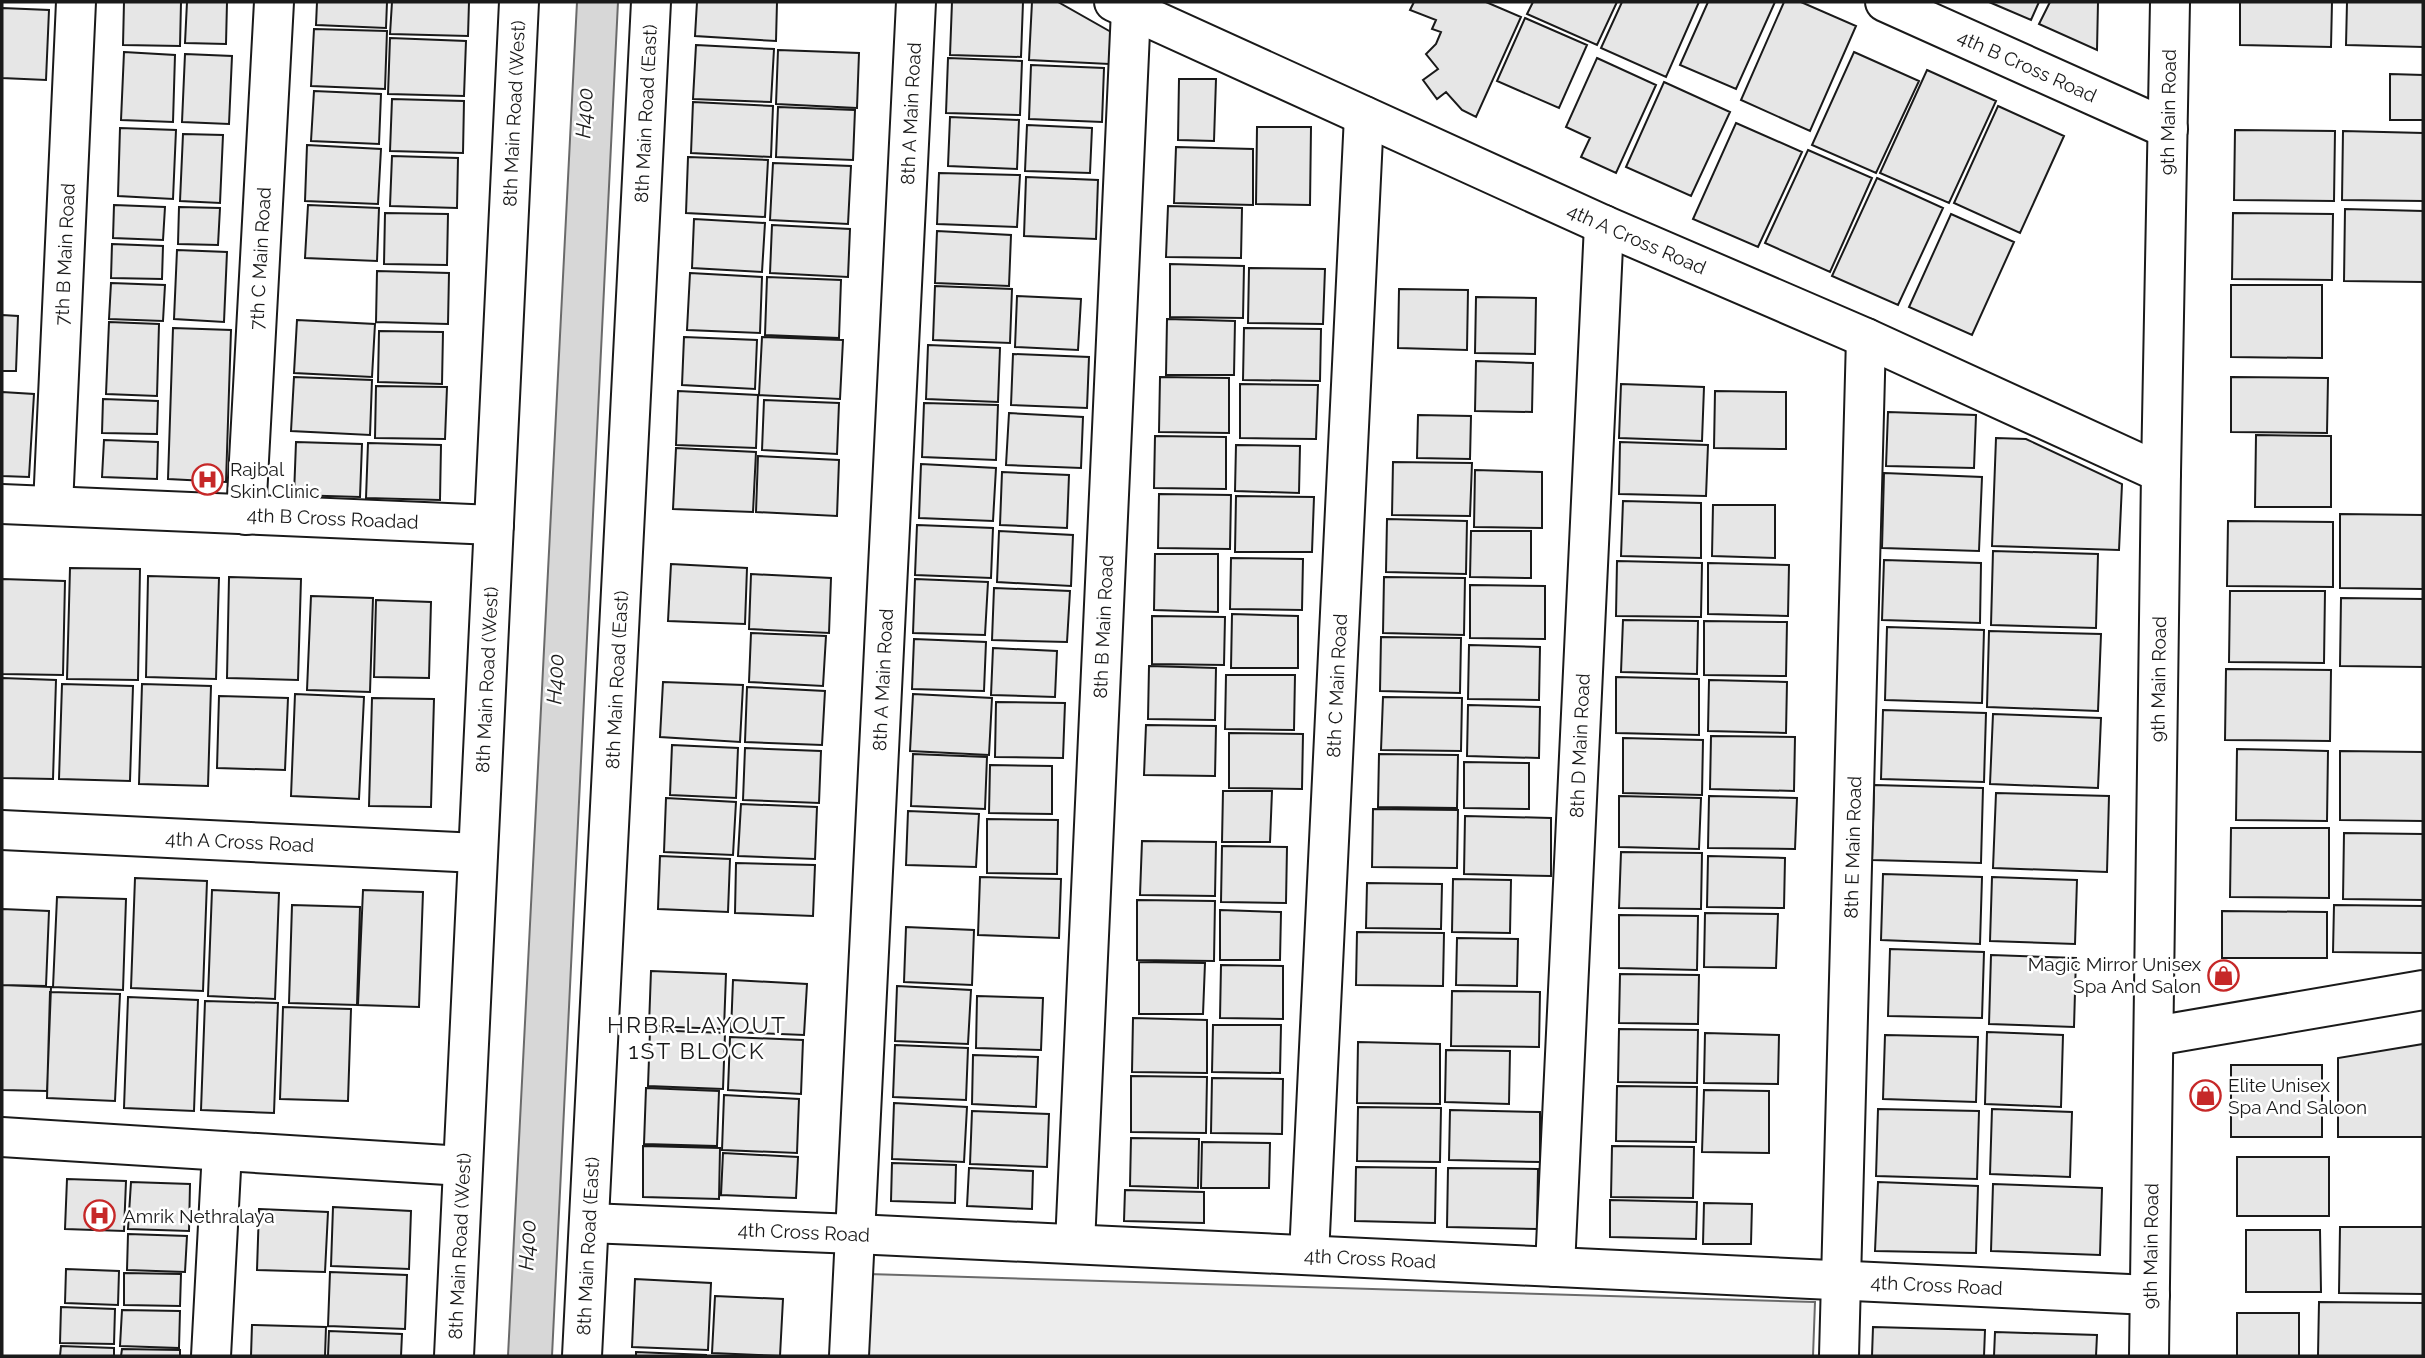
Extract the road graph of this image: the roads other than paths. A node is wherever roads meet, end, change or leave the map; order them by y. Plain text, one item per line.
1 (76, 2) edge
2 (274, 2) edge
3 (519, 2) edge
4 (651, 2) edge
5 (916, 2) edge
6 (1885, 2) edge
7 (2170, 2) edge
8 (1122, 6) edge
9 (1364, 116) junction
10 (2168, 129) junction
11 (1604, 225) junction
12 (1866, 338) junction
13 (2161, 472) junction
14 (2, 504) edge
15 (53, 506) junction
16 (246, 515) junction
17 (494, 525) junction
18 (2, 830) edge
19 (478, 853) junction
20 (2423, 990) edge
21 (2155, 1036) junction
22 (2, 1138) edge
23 (222, 1151) junction
24 (463, 1166) junction
25 (589, 1223) junction
26 (855, 1234) junction
27 (1075, 1244) junction
28 (1309, 1255) junction
29 (1555, 1267) junction
30 (1841, 1281) junction
31 (2150, 1295) junction
32 (211, 1356) edge
33 (454, 1356) edge
34 (582, 1356) edge
35 (849, 1356) edge
36 (1839, 1356) edge
37 (2150, 1356) edge

1 - 15 street, 7th B Main Road
2 - 16 street, 7th C Main Road
3 - 17 street, 8th Main Road (West)
4 - 25 street, 8th Main Road (East)
5 - 26 street, 8th A Main Road
6 - 10 street, 4th B Cross Road
7 - 10 street, 9th Main Road
8 - 9 street, 4th A Cross Road
8 - 27 street, 8th B Main Road
9 - 11 street, 4th A Cross Road
9 - 28 street, 8th C Main Road
10 - 13 street, 9th Main Road
11 - 12 street, 4th A Cross Road
11 - 29 street, 8th D Main Road
12 - 13 street, 4th A Cross Road
12 - 30 street, 8th E Main Road
13 - 21 street, 9th Main Road
14 - 15 street, 4th B Cross Roadad
15 - 16 street, 4th B Cross Roadad
16 - 17 street, 4th B Cross Roadad
17 - 19 street, 8th Main Road (West)
18 - 19 street, 4th A Cross Road
19 - 24 street, 8th Main Road (West)
20 - 21 street
21 - 31 street, 9th Main Road
22 - 23 street
23 - 24 street
23 - 32 street
24 - 33 street, 8th Main Road (West)
25 - 26 street, 4th Cross Road
25 - 34 street, 8th Main Road (East)
26 - 27 street, 4th Cross Road
26 - 35 street, 8th A Main Road
27 - 28 street, 4th Cross Road
28 - 29 street, 4th Cross Road
29 - 30 street, 4th Cross Road
30 - 31 street, 4th Cross Road
30 - 36 street, 8th E Main Road
31 - 37 street, 9th Main Road

